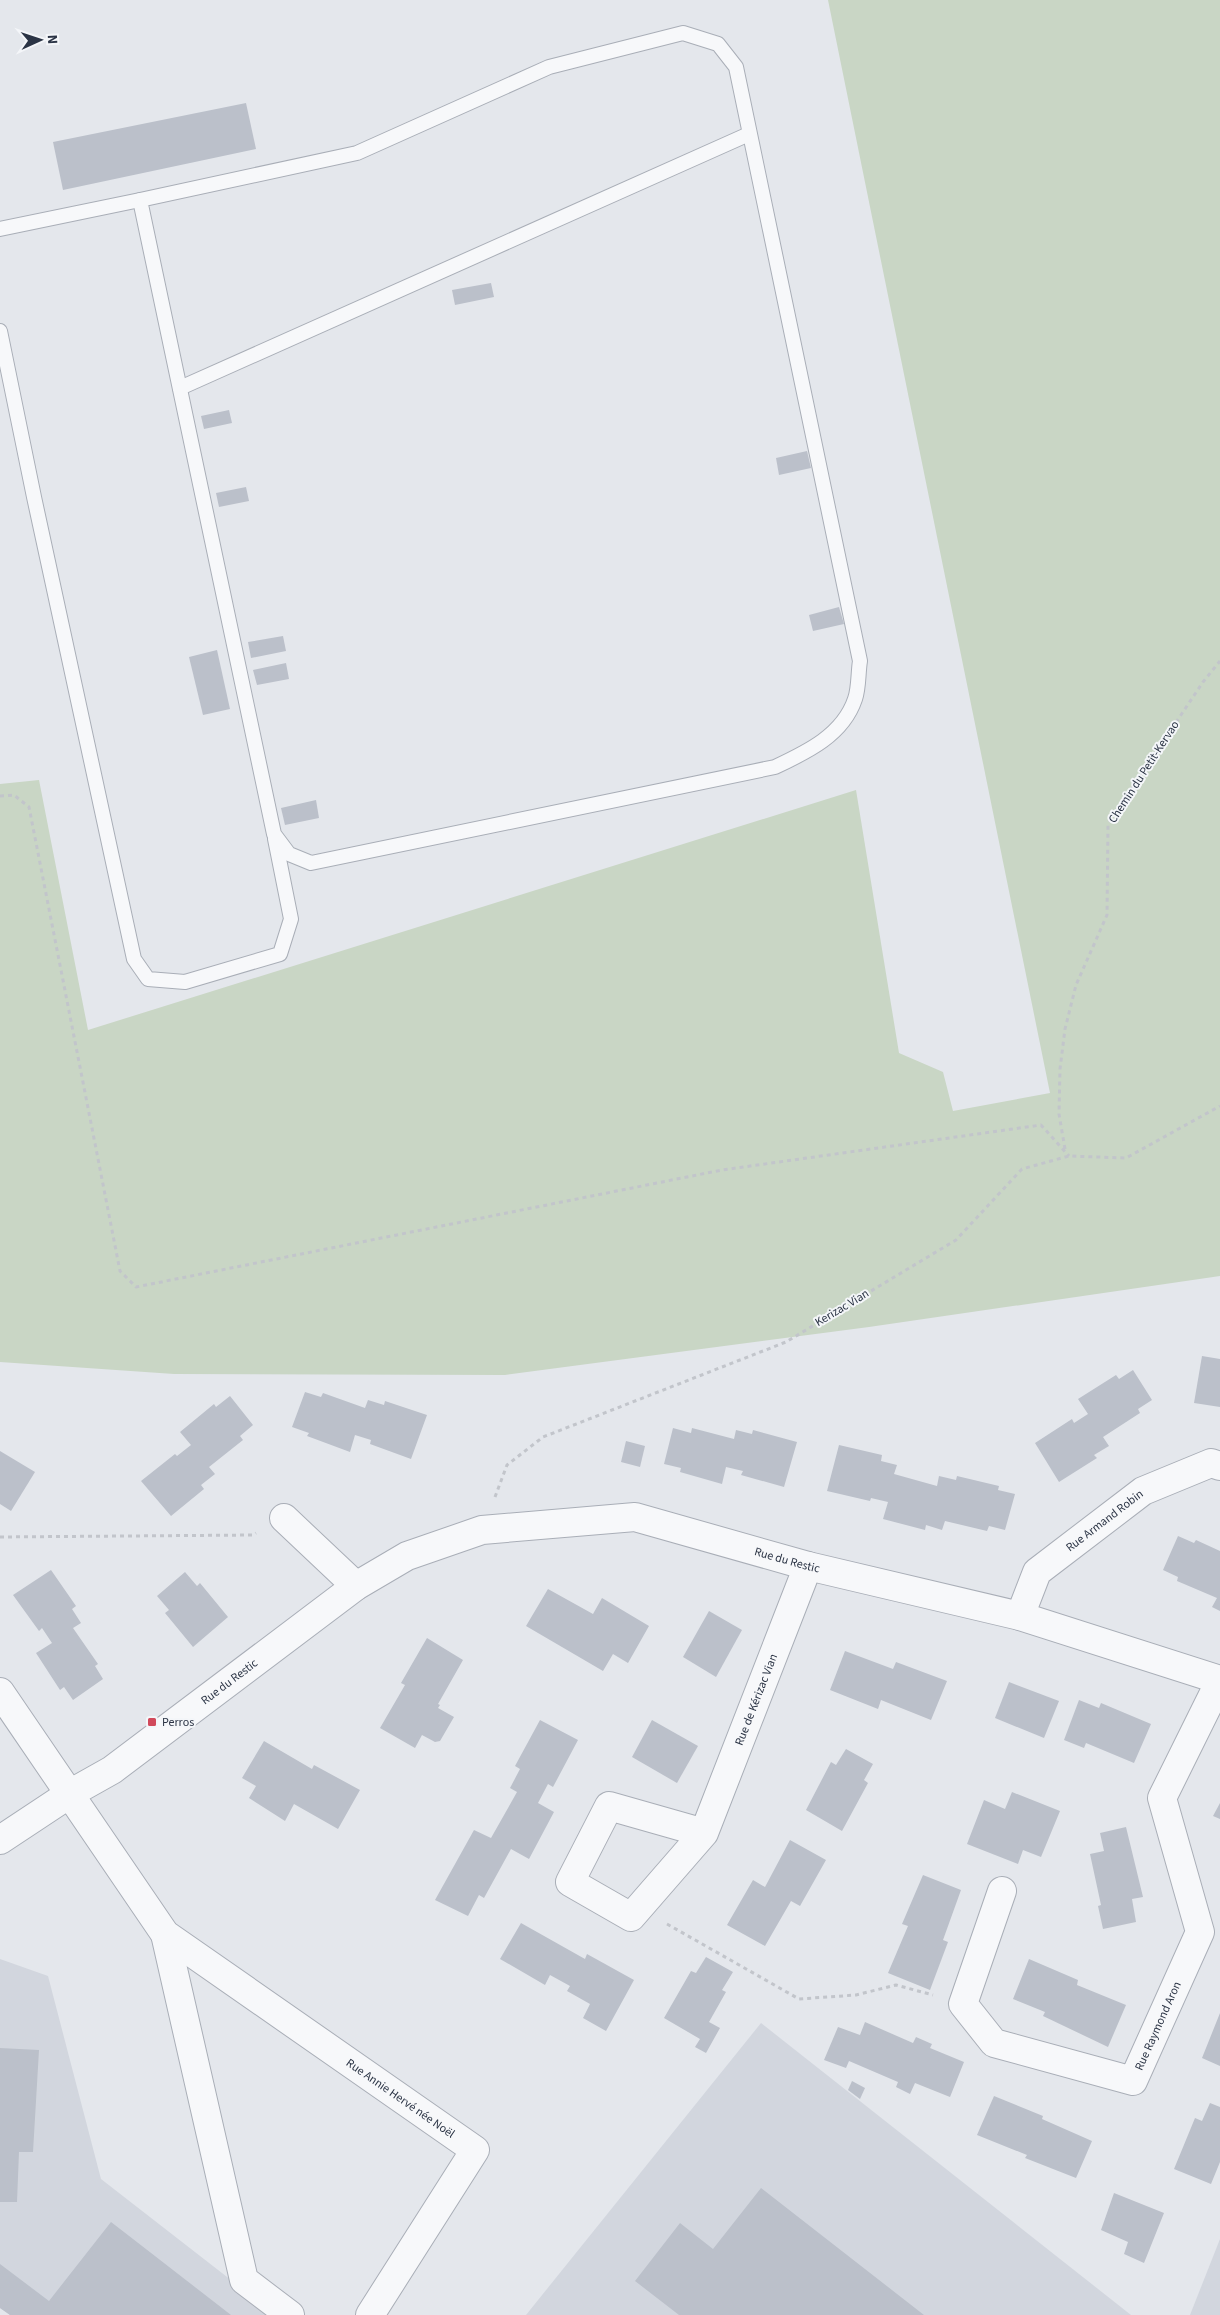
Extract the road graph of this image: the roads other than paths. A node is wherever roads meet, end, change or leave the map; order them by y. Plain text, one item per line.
1 (749, 134) junction
2 (140, 200) junction
3 (0, 229) edge
4 (0, 330) edge
5 (3, 360) edge
6 (180, 388) junction
7 (274, 834) junction
8 (1220, 1466) edge
9 (284, 1518) road end
10 (808, 1566) junction
11 (356, 1586) junction
12 (1020, 1616) junction
13 (1220, 1680) edge
14 (0, 1692) edge
15 (71, 1794) junction
16 (704, 1833) junction
17 (0, 1840) edge
18 (1002, 1891) dead end
19 (165, 1934) junction
20 (290, 2315) edge
21 (370, 2315) edge

1 - 2 lane
1 - 6 lane
1 - 7 lane
2 - 3 lane
2 - 6 lane
4 - 5 lane
5 - 7 lane
6 - 7 lane
8 - 12 street, Rue Armand Robin
9 - 11 street
10 - 11 street, Rue du Restic
10 - 12 street, Rue du Restic
10 - 16 street, Rue de Kérizac Vian
11 - 15 street, Rue du Restic
12 - 13 street, Rue du Restic
13 - 18 street, Rue Raymond Aron
14 - 15 street, Rue Annie Hervé née Noël
15 - 17 street, Rue du Restic
15 - 19 street, Rue Annie Hervé née Noël
16 - 16 street, Rue de Kérizac Vian
19 - 20 street, Rue Annie Hervé née Noël
19 - 21 street, Rue Annie Hervé née Noël

